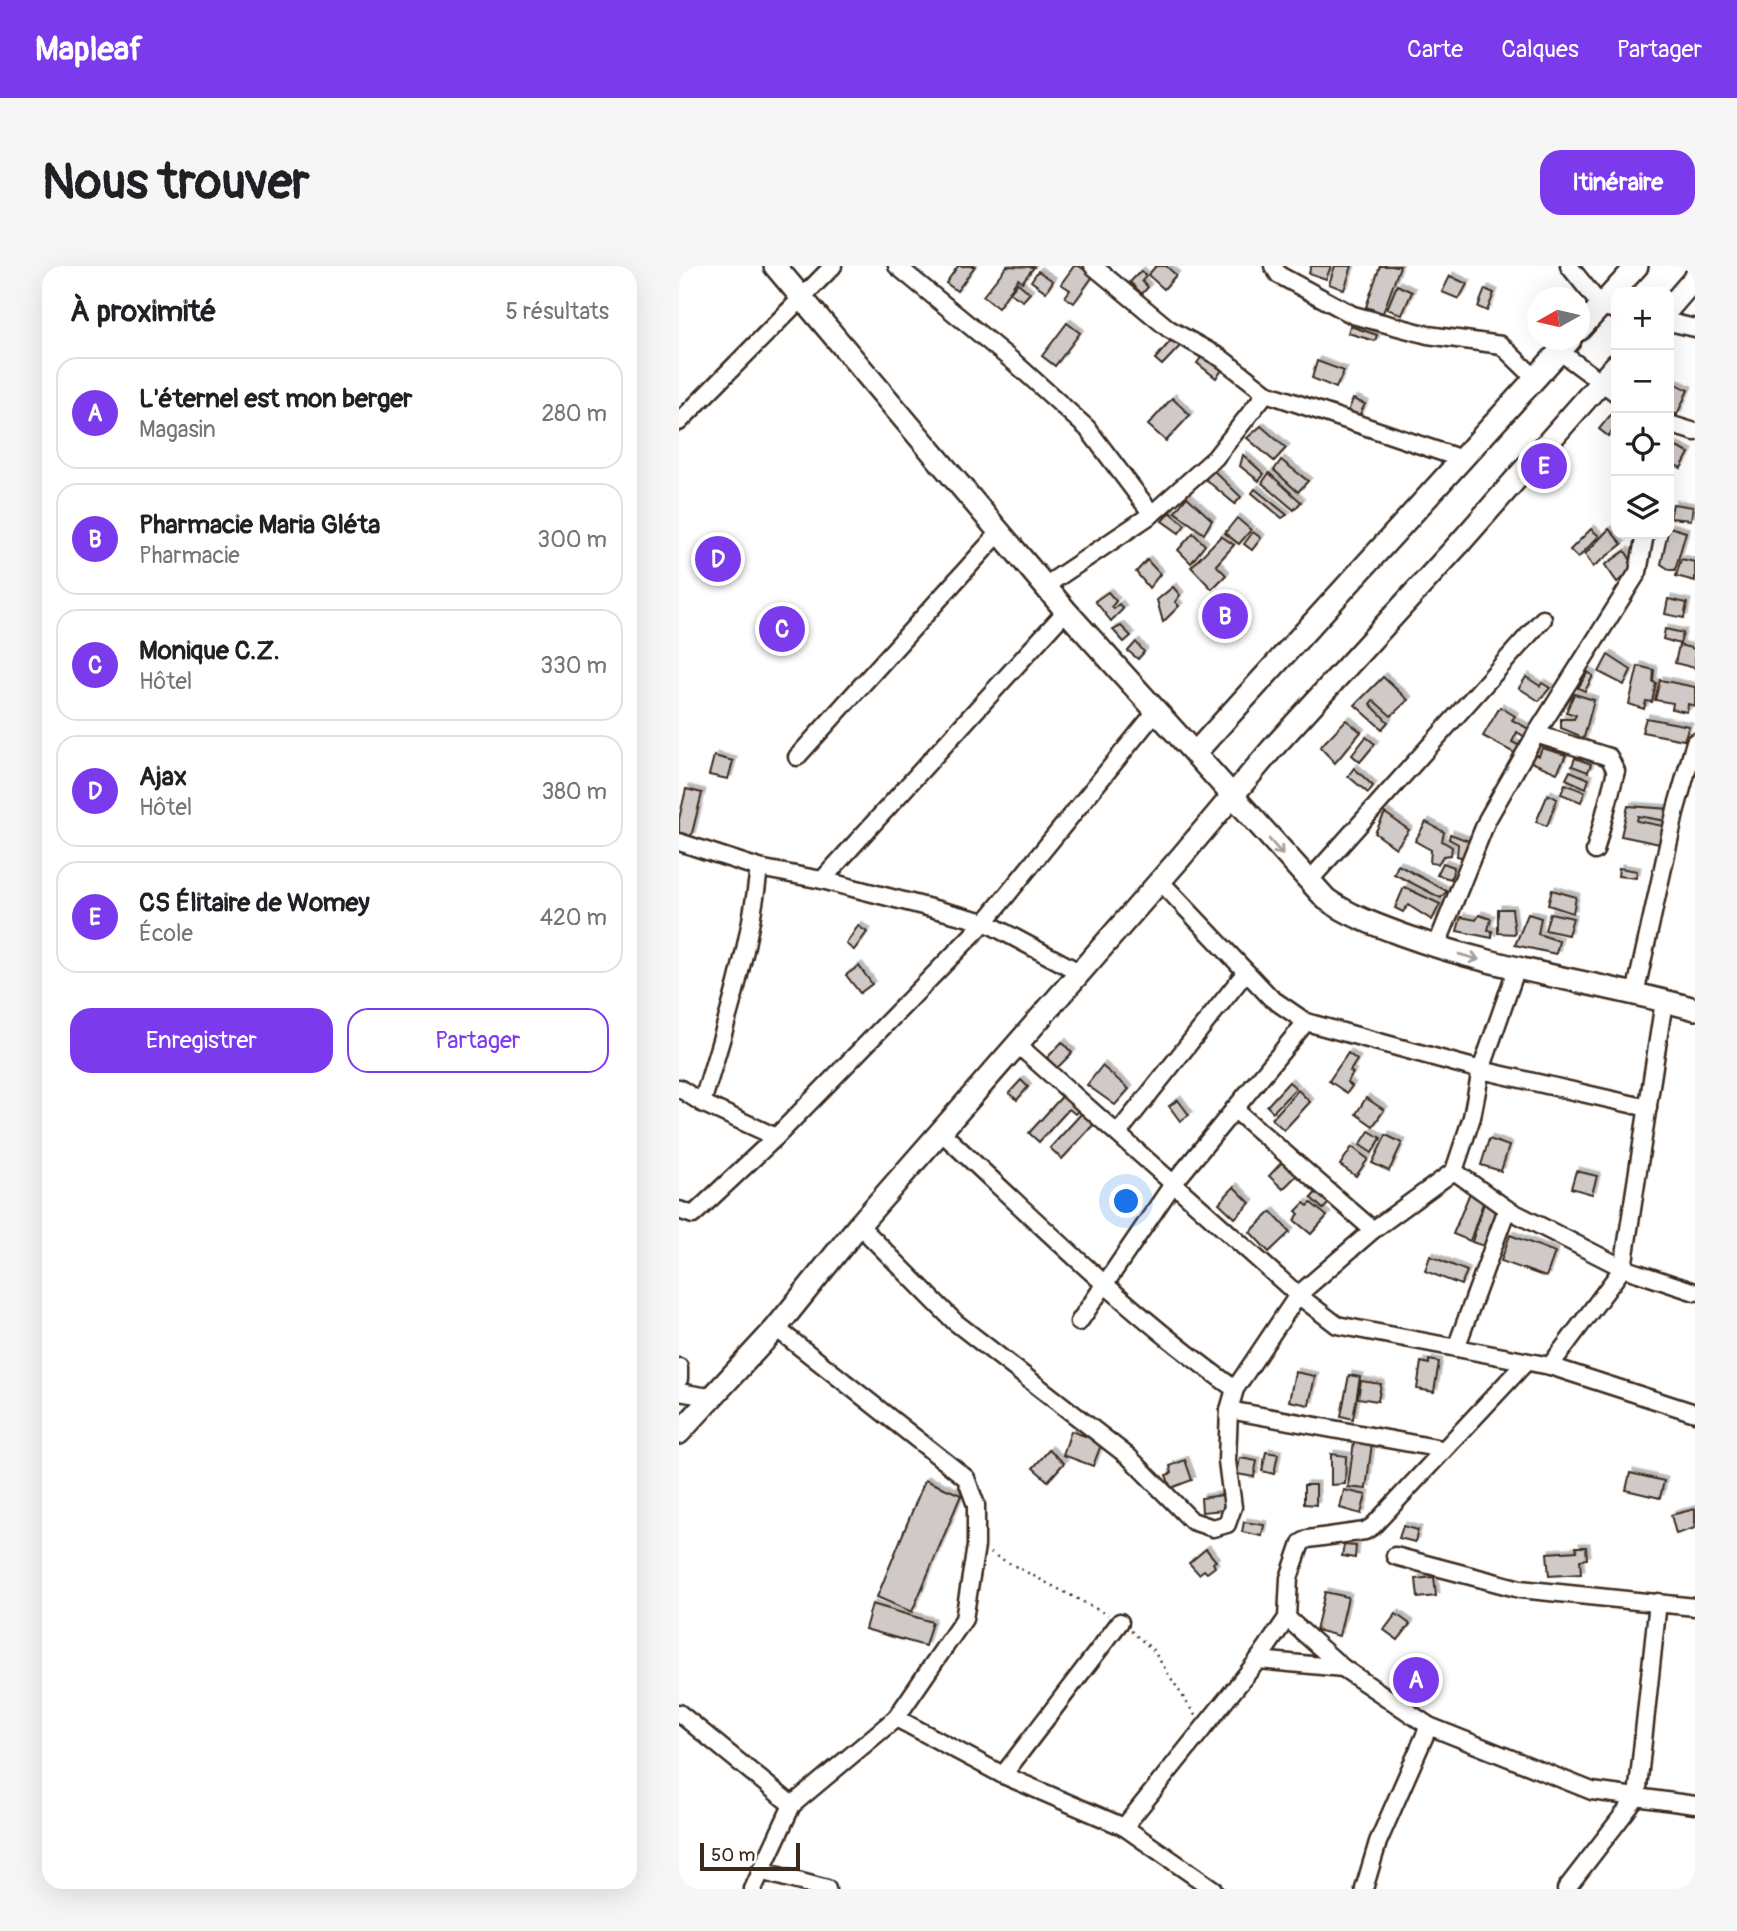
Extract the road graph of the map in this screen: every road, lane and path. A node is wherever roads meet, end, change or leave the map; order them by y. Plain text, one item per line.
1 (775, 266) edge
2 (833, 266) edge
3 (897, 266) edge
4 (1093, 266) edge
5 (1273, 266) edge
6 (1569, 266) edge
7 (1637, 266) edge
8 (1695, 278) edge
9 (800, 297) junction
10 (1674, 302) edge
11 (1609, 308) edge
12 (1590, 322) edge
13 (1674, 323) edge
14 (1695, 328) edge
15 (1560, 350) edge
16 (1569, 350) edge
17 (1535, 378) junction
18 (1608, 387) edge
19 (1266, 393) junction
20 (679, 422) edge
21 (1674, 426) edge
22 (1695, 432) edge
23 (1462, 459) junction
24 (1152, 514) junction
25 (999, 533) junction
26 (1644, 539) edge
27 (1045, 586) junction
28 (1066, 611) junction
29 (1543, 619) dead end
30 (1157, 710) junction
31 (1536, 734) junction
32 (1695, 742) edge
33 (1195, 752) junction
34 (797, 757) dead end
35 (1232, 794) junction
36 (679, 842) edge
37 (1595, 851) dead end
38 (759, 868) junction
39 (822, 880) junction
40 (1160, 881) junction
41 (1309, 881) junction
42 (985, 922) junction
43 (1436, 947) junction
44 (1516, 970) junction
45 (1079, 972) junction
46 (1246, 972) junction
47 (1635, 994) junction
48 (1664, 1001) junction
49 (1695, 1009) edge
50 (1306, 1021) junction
51 (1018, 1045) junction
52 (1482, 1070) junction
53 (679, 1088) edge
54 (702, 1103) junction
55 (1649, 1108) junction
56 (1234, 1109) junction
57 (941, 1132) junction
58 (1118, 1133) junction
59 (776, 1137) junction
60 (1454, 1171) junction
61 (1173, 1184) junction
62 (1507, 1209) junction
63 (679, 1210) edge
64 (859, 1226) junction
65 (1373, 1230) junction
66 (1623, 1268) junction
67 (1105, 1284) junction
68 (1695, 1292) edge
69 (1298, 1295) junction
70 (1079, 1322) dead end
71 (776, 1328) junction
72 (1456, 1348) junction
73 (1526, 1362) junction
74 (1550, 1366) junction
75 (679, 1367) edge
76 (679, 1379) edge
77 (1235, 1389) junction
78 (679, 1392) edge
79 (709, 1397) junction
80 (1229, 1410) junction
81 (1695, 1413) edge
82 (679, 1433) edge
83 (1441, 1449) junction
84 (1395, 1556) dead end
85 (1658, 1602) junction
86 (1695, 1607) edge
87 (1287, 1618) junction
88 (1120, 1622) dead end
89 (1258, 1660) junction
90 (1343, 1668) junction
91 (679, 1713) edge
92 (896, 1718) junction
93 (1430, 1726) junction
94 (1003, 1775) junction
95 (1637, 1797) junction
96 (792, 1805) junction
97 (1695, 1805) edge
98 (1124, 1827) junction
99 (760, 1871) junction
100 (753, 1889) edge
101 (827, 1889) edge
102 (1213, 1889) edge
103 (1364, 1889) edge
104 (1566, 1889) edge

1 - 9 street
2 - 9 street
3 - 24 street
4 - 19 street
5 - 17 street
6 - 11 street
7 - 11 street
8 - 10 street
9 - 20 street
9 - 25 street
11 - 12 street
13 - 14 street
15 - 17 street
16 - 18 street
17 - 23 street
18 - 35 street
19 - 23 street
19 - 24 street
21 - 22 street
23 - 33 street
24 - 27 street
25 - 27 street
25 - 34 street
26 - 31 street
27 - 28 street
28 - 30 street
28 - 39 street
29 - 41 street
30 - 33 street
30 - 42 street
31 - 37 street
31 - 43 street
32 - 47 street
33 - 35 street
35 - 40 street
35 -> 41 street
36 - 38 street
38 - 39 street
38 - 54 street
39 - 42 street
40 - 45 street
40 - 46 street
41 - 43 street
42 - 45 street
42 - 59 street
43 -> 44 street
44 - 47 street
44 - 52 street
45 - 51 street
46 - 50 street
46 - 58 street
47 - 48 street
48 - 49 street
48 - 55 street
50 - 52 street
50 - 56 street
51 - 57 street
51 - 58 street
52 - 55 street
52 - 60 street
53 - 54 street
54 - 59 street
55 - 66 street
56 - 61 street
56 - 65 street
57 - 64 street
57 - 67 street
58 - 61 street
59 - 63 street
60 - 62 street
60 - 65 street
61 - 67 street
61 - 69 street
62 - 66 street
62 - 72 street
64 - 71 street
64 - 80 street
65 - 69 street
66 - 68 street
66 - 74 street
67 - 70 street
67 - 77 street
69 - 72 street
69 - 77 street
71 - 79 street
71 - 92 street
72 - 73 street
73 - 74 street
73 - 83 street
74 - 81 street
75 - 76 street
77 - 80 street
78 - 79 street
79 - 82 street
80 - 83 street
83 - 87 street
84 - 85 street
85 - 86 street
85 - 95 street
87 - 89 street
87 - 90 street
88 - 94 street
89 - 90 street
89 - 98 street
90 - 93 street
91 - 96 street
92 - 94 street
92 - 96 street
93 - 95 street
93 - 103 street
94 - 98 street
95 - 97 street
95 - 104 street
96 - 99 street
98 - 102 street
99 - 100 street
99 - 101 street

